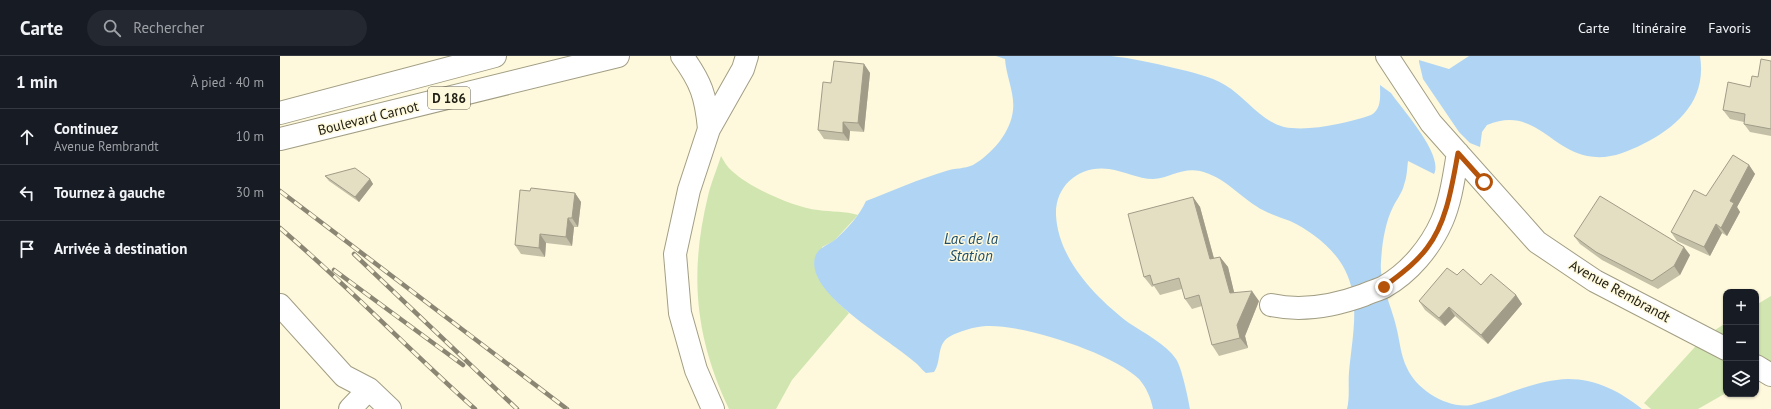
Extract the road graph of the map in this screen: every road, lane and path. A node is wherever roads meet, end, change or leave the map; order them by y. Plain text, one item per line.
1 (495, 56) edge
2 (618, 56) edge
3 (682, 56) edge
4 (747, 56) edge
5 (1387, 56) edge
6 (280, 113) edge
7 (709, 129) junction
8 (280, 140) edge
9 (1458, 153) junction
10 (280, 305) edge
11 (1271, 305) dead end
12 (1723, 347) edge
13 (1759, 368) edge
14 (1771, 375) edge
15 (369, 389) junction
16 (350, 409) edge
17 (390, 409) edge
18 (713, 409) edge

1 - 6 street, Boulevard Carnot / D 186
2 - 8 street, Boulevard Carnot / D 186
3 - 7 street
4 - 7 street
5 - 9 street, Avenue Rembrandt
7 - 18 street
9 - 11 street
9 - 12 street, Avenue Rembrandt
10 - 15 street
13 - 14 street
15 - 16 street
15 - 17 street

